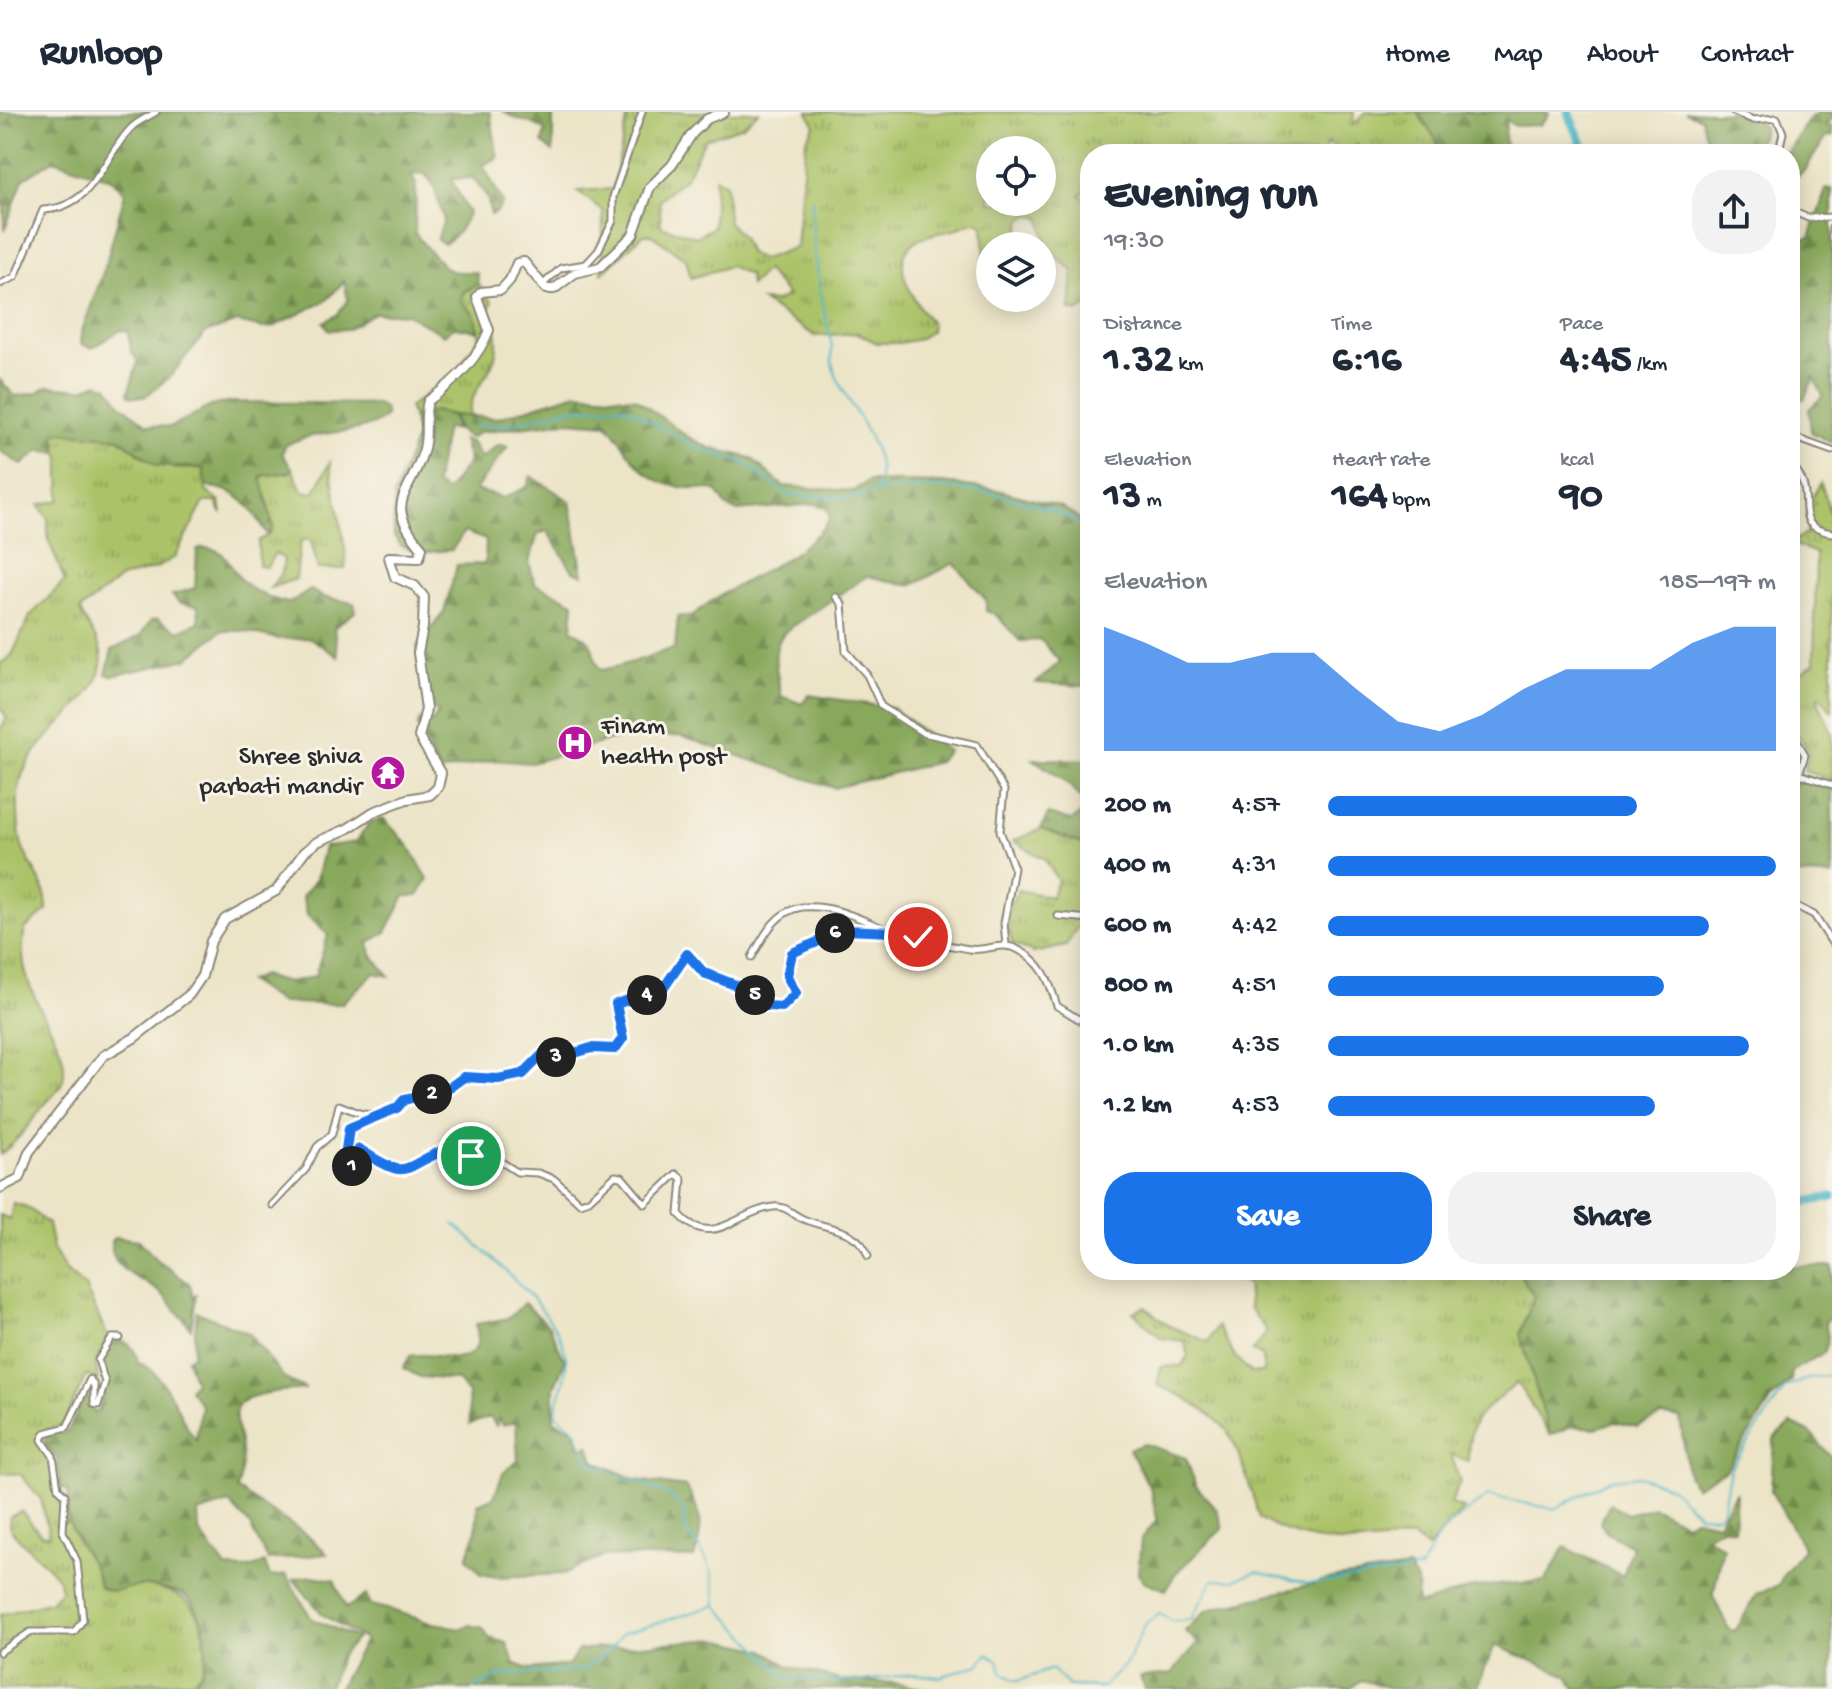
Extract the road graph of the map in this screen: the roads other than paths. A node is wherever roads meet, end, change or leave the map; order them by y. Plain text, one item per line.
1 (156, 112) edge
2 (642, 112) edge
3 (724, 112) edge
4 (1734, 112) edge
5 (1780, 144) edge
6 (1800, 214) edge
7 (1832, 217) edge
8 (1832, 228) edge
9 (1832, 239) edge
10 (0, 284) edge
11 (540, 286) junction
12 (1800, 440) edge
13 (1832, 451) edge
14 (1800, 475) edge
15 (1832, 533) edge
16 (836, 597) dead end
17 (1800, 746) edge
18 (1800, 771) edge
19 (1800, 774) edge
20 (1832, 785) edge
21 (1800, 908) edge
22 (1058, 916) dead end
23 (1080, 918) edge
24 (893, 932) junction
25 (1832, 943) edge
26 (1006, 945) junction
27 (752, 957) dead end
28 (1080, 1020) edge
29 (376, 1114) junction
30 (0, 1188) edge
31 (272, 1205) dead end
32 (868, 1256) dead end
33 (120, 1338) dead end
34 (0, 1652) edge

1 - 10 street
2 - 11 street
3 - 11 main road
4 - 5 street
6 - 7 street
8 - 9 street
11 - 30 main road
12 - 13 street
14 - 15 street
16 - 26 street
17 - 18 street
19 - 20 street
21 - 25 street
22 - 23 street
24 - 26 street
24 - 27 street
24 - 29 street
26 - 28 street
29 - 31 street
29 - 32 street
33 - 34 street

